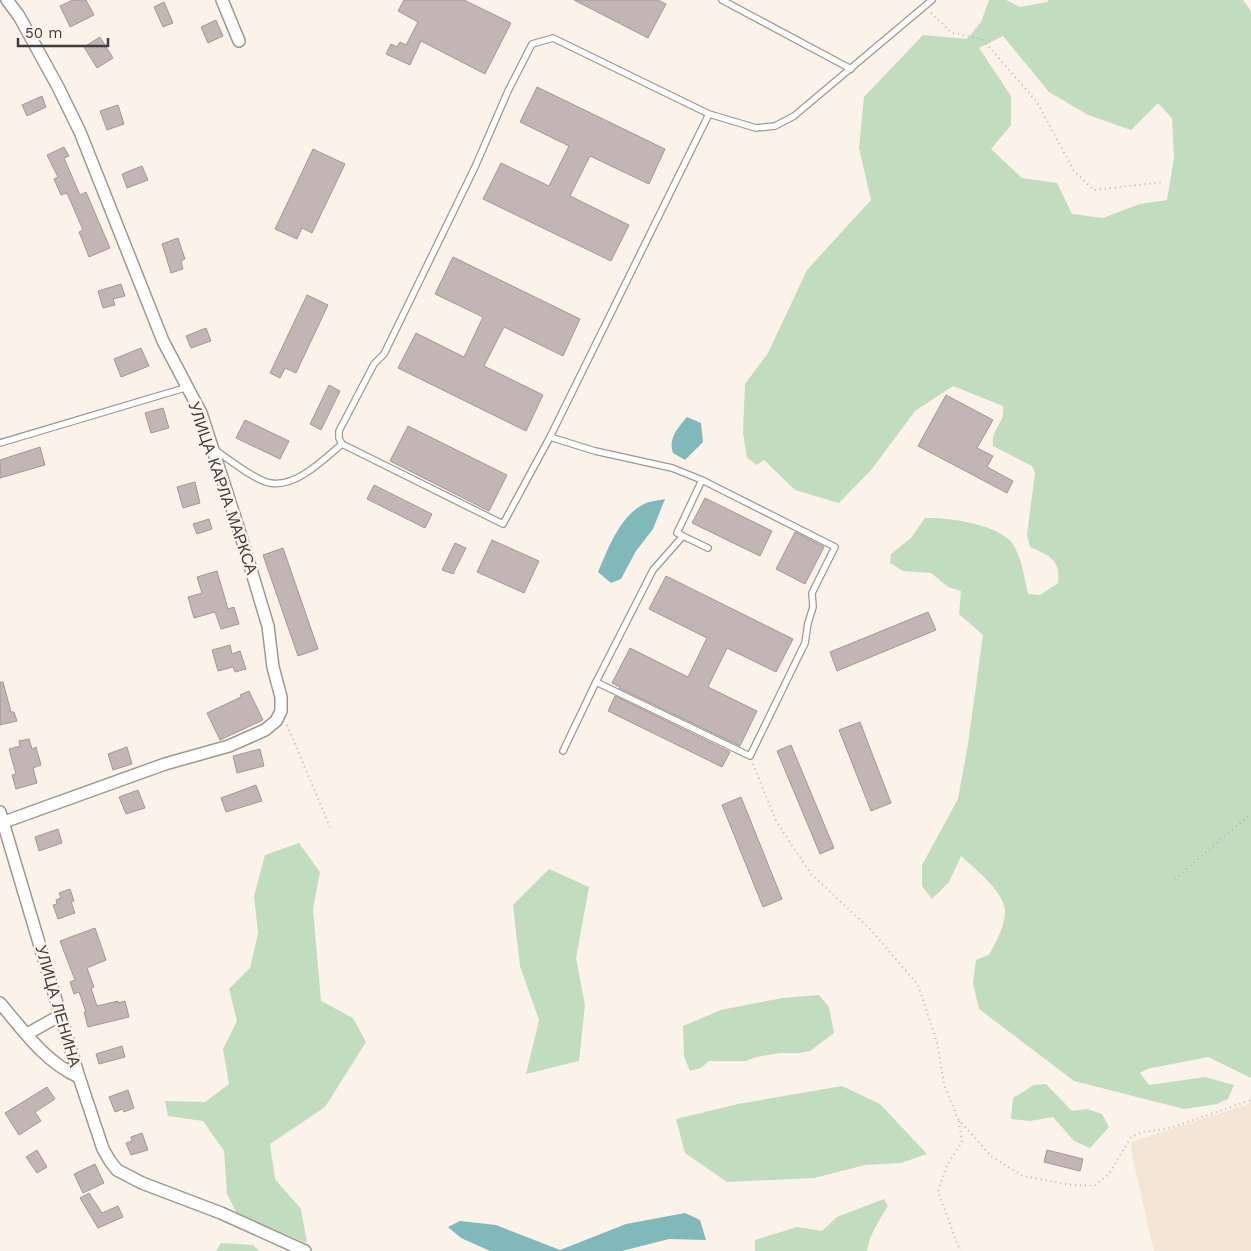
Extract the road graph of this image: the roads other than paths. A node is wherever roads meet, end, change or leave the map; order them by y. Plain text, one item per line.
1 (7, 0) edge
2 (222, 0) edge
3 (722, 0) edge
4 (932, 0) edge
5 (239, 42) dead end
6 (851, 69) junction
7 (709, 114) junction
8 (188, 387) junction
9 (550, 437) junction
10 (0, 443) edge
11 (342, 444) junction
12 (211, 447) junction
13 (702, 480) junction
14 (683, 536) junction
15 (708, 548) dead end
16 (596, 682) junction
17 (563, 751) dead end
18 (2, 817) edge
19 (0, 1004) edge
20 (61, 1015) junction
21 (27, 1034) junction
22 (79, 1077) junction
23 (305, 1251) edge

1 - 8 street, УЛИЦА КАРЛА МАРКСА
2 - 5 street
3 - 6 lane
4 - 6 lane
6 - 7 lane
7 - 9 lane
7 - 11 lane
8 - 10 lane
8 - 12 street, УЛИЦА КАРЛА МАРКСА
9 - 11 lane
9 - 13 lane
11 - 12 lane
12 - 18 street, УЛИЦА КАРЛА МАРКСА
13 - 14 lane
13 - 16 lane
14 - 15 lane
14 - 16 lane
16 - 17 lane
18 - 20 street, УЛИЦА ЛЕНИНА
19 - 21 street
20 - 21 street
20 - 22 street, УЛИЦА ЛЕНИНА
21 - 22 street
22 - 23 street, УЛИЦА ЛЕНИНА

